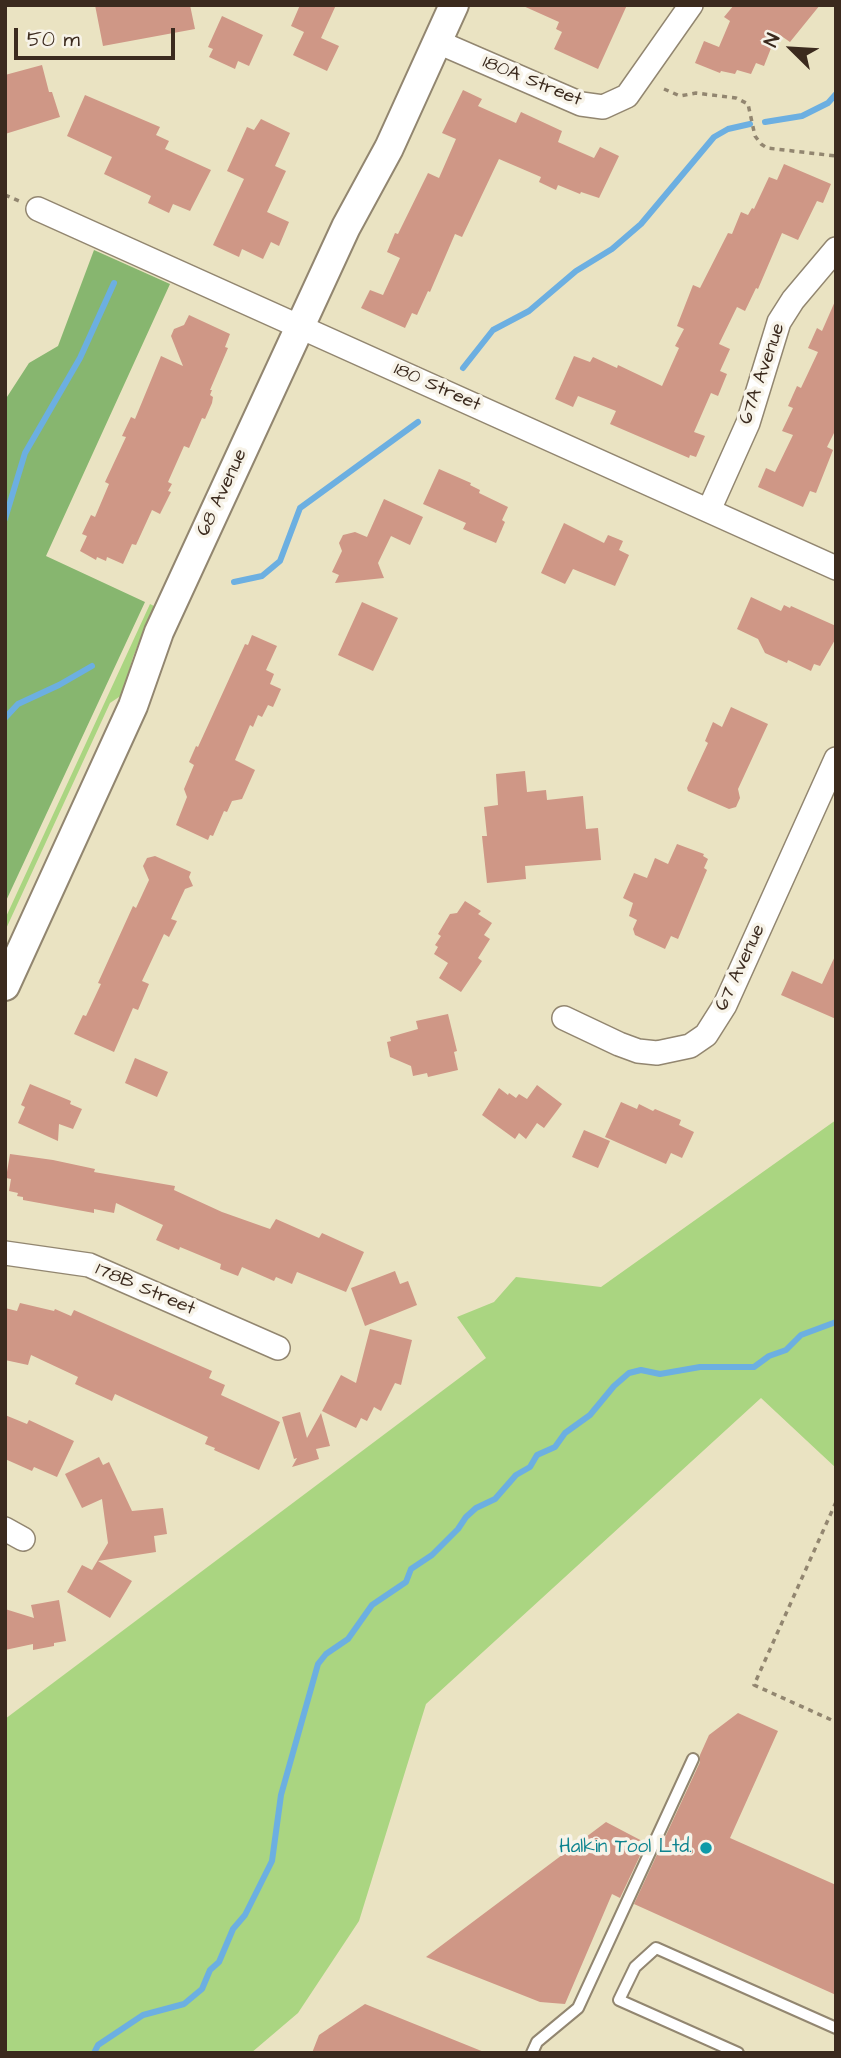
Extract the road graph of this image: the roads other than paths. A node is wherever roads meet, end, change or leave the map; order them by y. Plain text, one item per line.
1 (454, 5) edge
2 (691, 5) edge
3 (438, 42) junction
4 (28, 205) road end
5 (836, 249) edge
6 (301, 325) junction
7 (709, 510) junction
8 (836, 568) edge
9 (836, 759) edge
10 (5, 986) edge
11 (564, 1018) dead end
12 (5, 1253) edge
13 (278, 1348) dead end
14 (693, 1759) dead end
15 (836, 2028) edge
16 (533, 2053) edge
17 (738, 2053) edge

1 - 3 street, 68 Avenue
2 - 3 street, 180A Street
3 - 6 street, 68 Avenue
4 - 6 street, 180 Street
5 - 7 street, 67A Avenue
6 - 7 street, 180 Street
6 - 10 street, 68 Avenue
7 - 8 street, 180 Street
9 - 11 street, 67 Avenue
12 - 13 street, 178B Street
14 - 16 lane
15 - 17 lane

